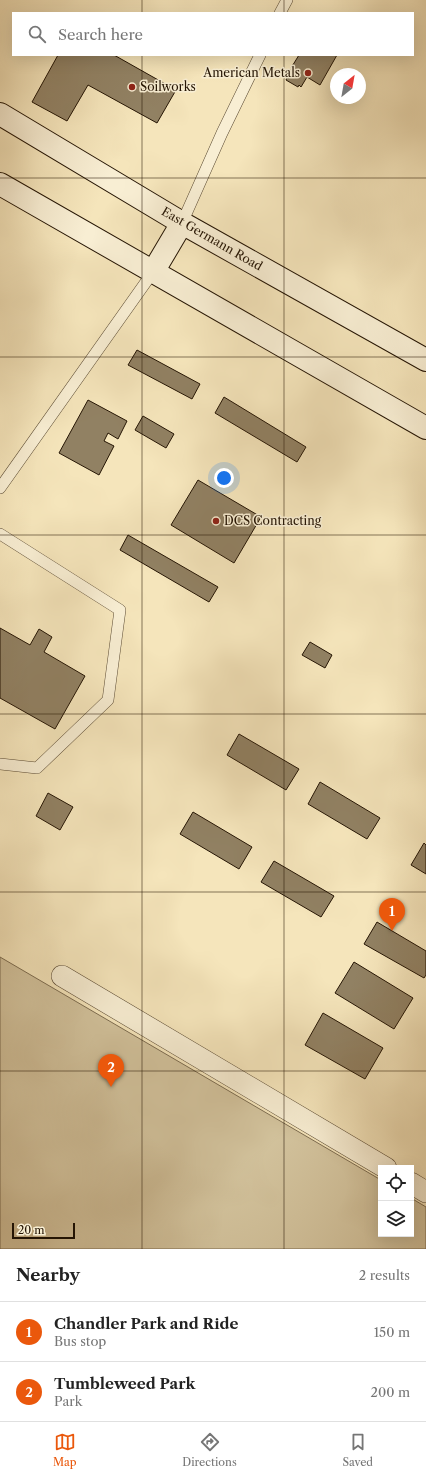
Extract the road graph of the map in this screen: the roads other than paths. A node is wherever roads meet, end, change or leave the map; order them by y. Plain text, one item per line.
1 (287, 0) edge
2 (281, 12) edge
3 (260, 56) edge
4 (0, 114) edge
5 (0, 184) edge
6 (182, 223) junction
7 (153, 272) junction
8 (426, 360) edge
9 (426, 428) edge
10 (0, 488) edge
11 (0, 534) edge
12 (0, 764) edge
13 (62, 976) dead end
14 (381, 1165) edge
15 (414, 1185) edge
16 (426, 1192) edge

1 - 2 lane
3 - 6 lane
4 - 6 main road, East Germann Road
5 - 7 main road
6 - 7 main road
6 - 8 main road, East Germann Road
7 - 9 main road
7 - 10 lane
11 - 12 lane
13 - 14 street
15 - 16 street

